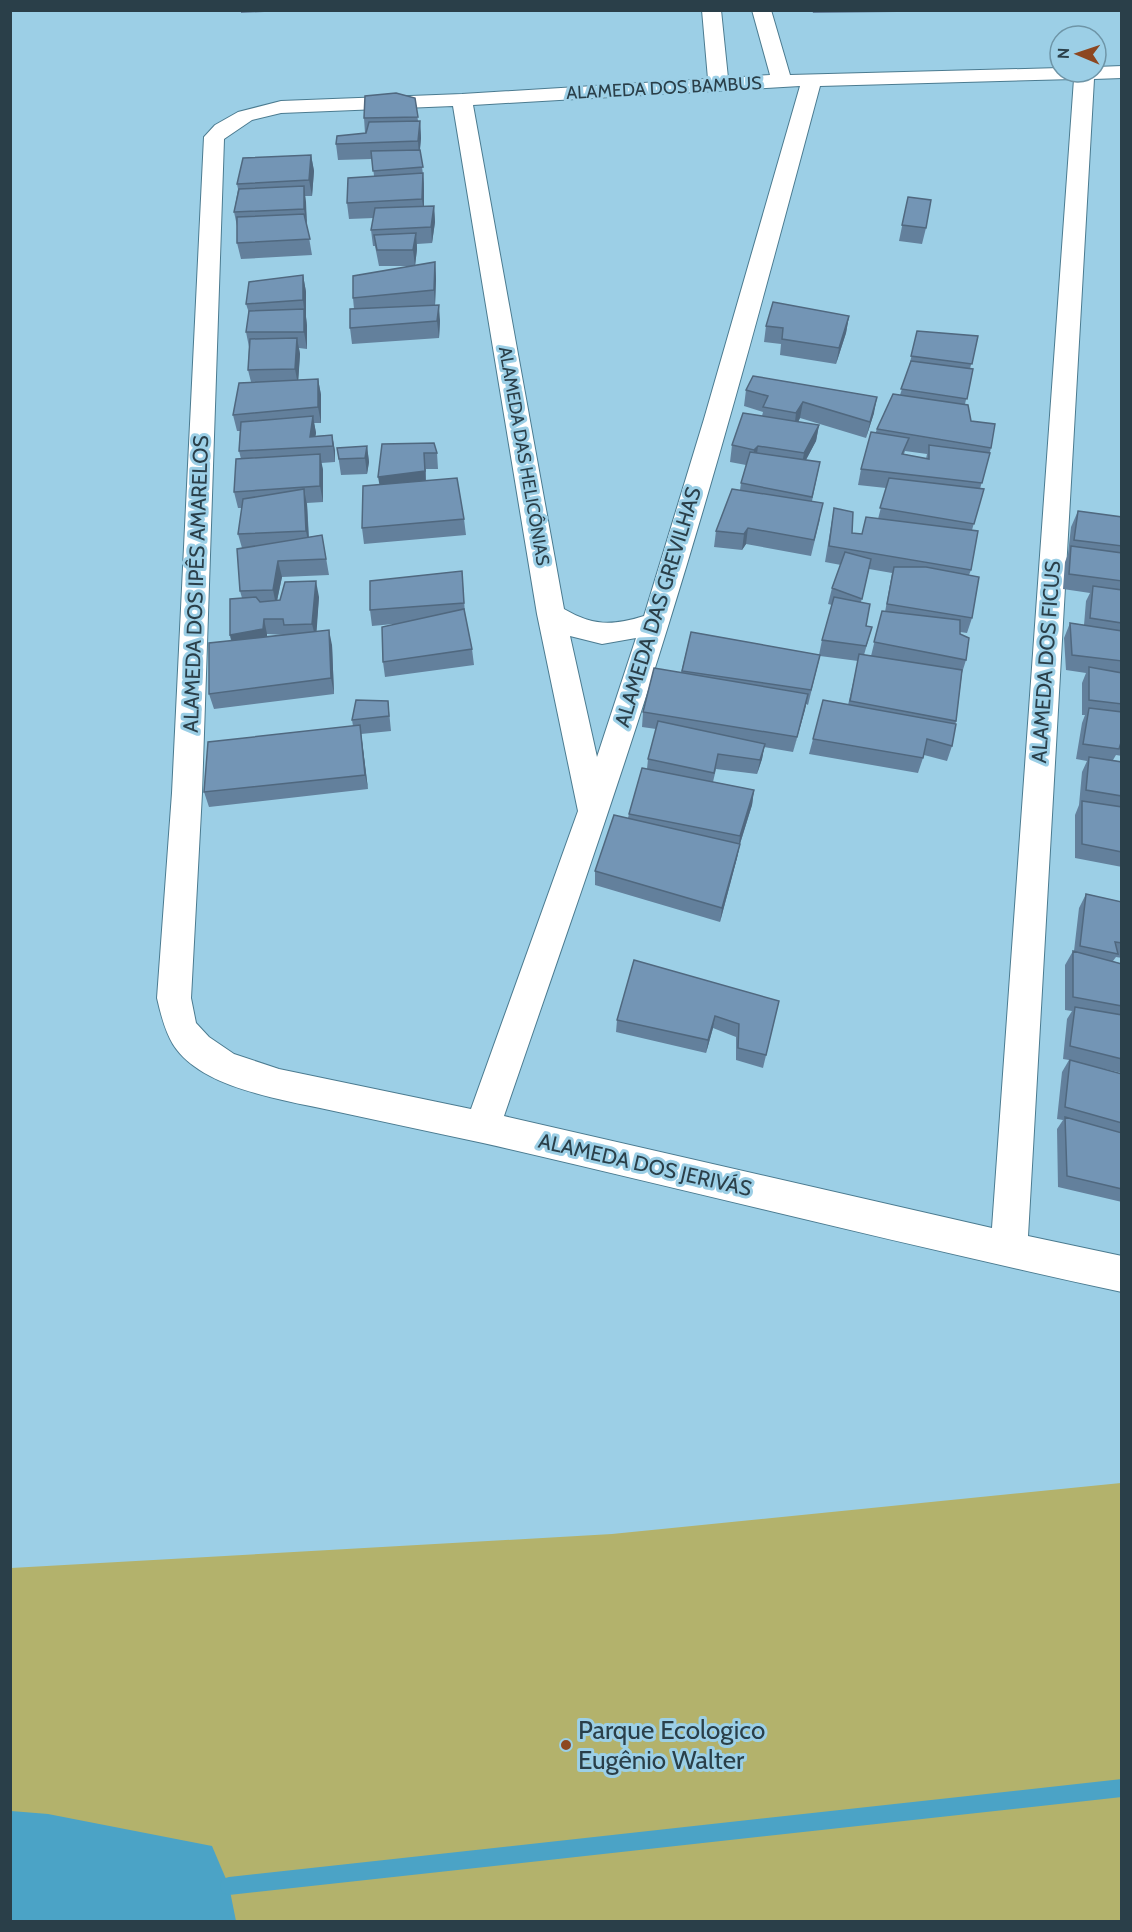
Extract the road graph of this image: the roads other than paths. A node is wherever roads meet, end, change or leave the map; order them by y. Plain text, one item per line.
1 (711, 10) edge
2 (761, 10) edge
3 (1048, 74) edge
4 (812, 80) junction
5 (782, 81) junction
6 (719, 84) junction
7 (1083, 84) edge
8 (462, 100) junction
9 (214, 136) joint
10 (551, 614) junction
11 (656, 622) junction
12 (593, 812) junction
13 (181, 1030) joint
14 (482, 1127) junction
15 (1009, 1250) junction
16 (1122, 1274) edge

1 - 6 street
2 - 5 street
3 - 4 street, ALAMEDA DOS BAMBUS
4 - 5 street, ALAMEDA DOS BAMBUS
4 - 11 street, ALAMEDA DAS GREVILHAS
5 - 6 street, ALAMEDA DOS BAMBUS
6 - 8 street, ALAMEDA DOS BAMBUS
7 - 15 street, ALAMEDA DOS FICUS
8 - 9 street, ALAMEDA DOS BAMBUS
8 - 10 street, ALAMEDA DAS HELICÔNIAS
9 - 13 street, ALAMEDA DOS IPÊS AMARELOS
10 - 11 street
10 - 12 street, ALAMEDA DAS HELICÔNIAS
11 - 12 street, ALAMEDA DAS GREVILHAS
12 - 14 street, ALAMEDA DAS GREVILHAS
13 - 14 street, ALAMEDA DOS JERIVÁS
14 - 15 street, ALAMEDA DOS JERIVÁS
15 - 16 street, ALAMEDA DOS JERIVÁS

